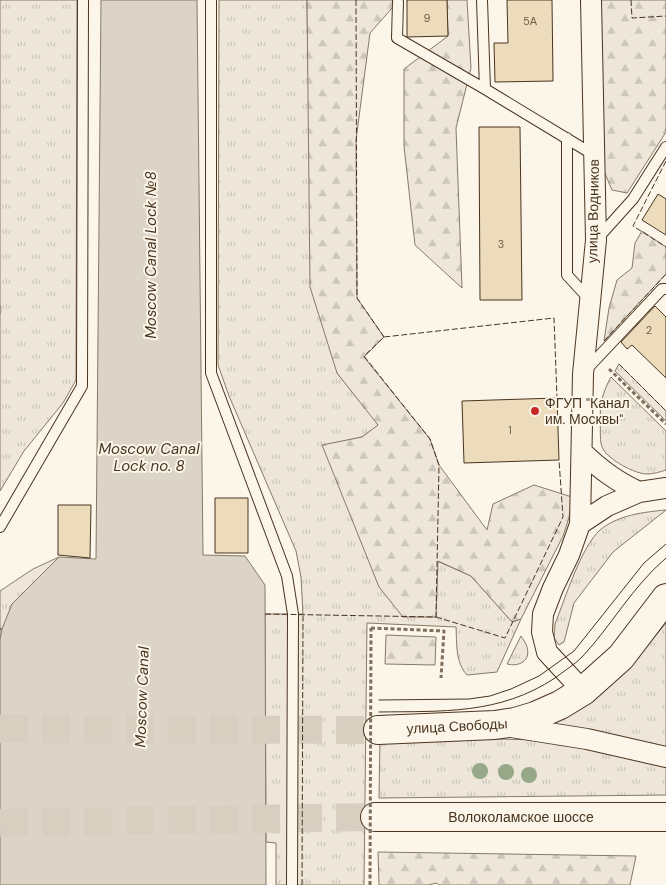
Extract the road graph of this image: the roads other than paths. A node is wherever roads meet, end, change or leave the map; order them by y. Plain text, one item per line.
1 (83, 0) edge
2 (211, 0) edge
3 (482, 0) edge
4 (591, 0) edge
5 (398, 2) dead end
6 (485, 89) junction
7 (567, 138) junction
8 (666, 147) edge
9 (594, 155) junction
10 (596, 240) junction
11 (666, 289) edge
12 (590, 300) junction
13 (583, 374) junction
14 (582, 452) junction
15 (666, 488) edge
16 (639, 492) junction
17 (580, 524) junction
18 (0, 527) edge
19 (666, 598) edge
20 (583, 691) junction
21 (495, 725) junction
22 (378, 730) tunnel mouth
23 (666, 757) edge
24 (376, 817) tunnel mouth
25 (666, 817) edge
26 (292, 885) edge

1 - 18 lane
2 - 26 lane
3 - 6 lane
4 - 9 street, улица Водников
5 - 6 lane
6 - 7 lane
7 - 9 lane
7 - 12 lane
8 - 10 lane
9 - 10 street, улица Водников
10 - 12 street, улица Водников
11 - 13 lane
12 - 13 street, улица Водников
13 - 14 street, улица Водников
14 - 16 street
14 - 17 street, улица Водников
15 - 16 street
16 - 17 street
17 - 20 street, улица Водников
19 - 20 main road, улица Свободы
20 - 21 main road, улица Свободы
21 - 22 main road, улица Свободы
21 - 23 street
24 - 25 main road, Волоколамское шоссе

